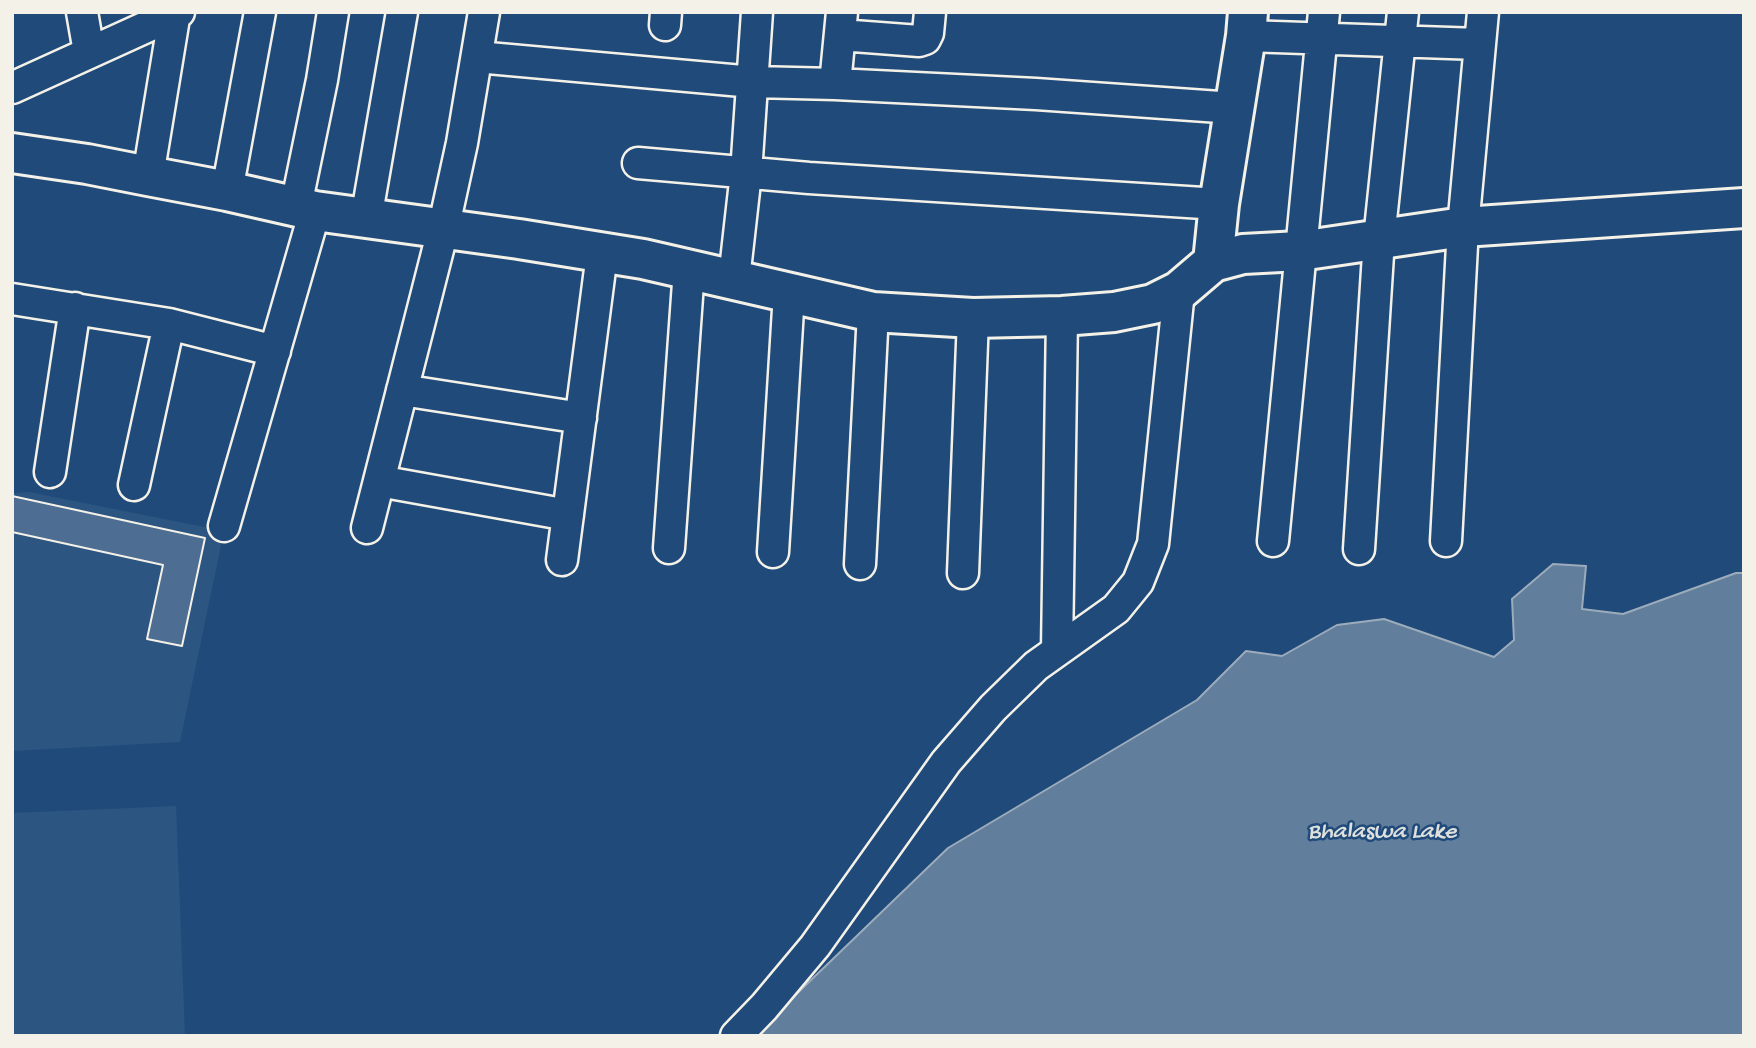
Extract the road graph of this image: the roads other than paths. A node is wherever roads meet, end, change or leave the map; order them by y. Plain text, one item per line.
1 (82, 12) edge
2 (260, 12) edge
3 (333, 12) edge
4 (402, 12) edge
5 (484, 12) edge
6 (757, 12) edge
7 (930, 12) edge
8 (1403, 12) edge
9 (1482, 12) edge
10 (177, 13) edge
11 (841, 23) edge
12 (1247, 24) edge
13 (1323, 26) edge
14 (1401, 42) junction
15 (1479, 44) junction
16 (89, 52) junction
17 (477, 57) junction
18 (752, 82) junction
19 (835, 84) junction
20 (12, 88) edge
21 (1234, 108) junction
22 (12, 153) edge
23 (638, 163) dead end
24 (746, 173) junction
25 (148, 176) junction
26 (228, 191) junction
27 (1219, 204) junction
28 (1744, 208) edge
29 (305, 209) junction
30 (366, 219) junction
31 (1463, 227) junction
32 (443, 230) junction
33 (1379, 239) junction
34 (1300, 251) junction
35 (603, 254) junction
36 (1213, 262) junction
37 (690, 269) junction
38 (734, 279) junction
39 (1179, 291) junction
40 (789, 293) junction
41 (12, 299) edge
42 (75, 308) junction
43 (873, 312) junction
44 (1062, 316) junction
45 (973, 318) junction
46 (169, 324) junction
47 (275, 351) junction
48 (402, 390) junction
49 (581, 418) junction
50 (50, 472) dead end
51 (379, 481) junction
52 (134, 485) dead end
53 (568, 515) junction
54 (224, 526) dead end
55 (367, 528) dead end
56 (1273, 541) dead end
57 (1446, 541) dead end
58 (669, 548) dead end
59 (1359, 549) dead end
60 (773, 552) dead end
61 (562, 560) dead end
62 (860, 564) dead end
63 (963, 573) dead end
64 (1057, 651) junction
65 (736, 1036) edge

1 - 16 street
2 - 26 street
3 - 29 street
4 - 30 street
5 - 17 street
6 - 18 street
7 - 11 street
8 - 14 street
9 - 15 street
10 - 16 street
10 - 25 street
11 - 19 street
12 - 13 street
12 - 21 street
13 - 14 street
13 - 34 street
14 - 15 street
14 - 33 street
15 - 31 street
16 - 20 street
17 - 18 street
17 - 32 street
18 - 19 street
18 - 24 street
19 - 21 street
21 - 27 street
22 - 25 street
23 - 24 street
24 - 27 street
24 - 38 street
25 - 26 street
26 - 29 street
27 - 36 street
28 - 31 street
29 - 30 street
29 - 47 street
30 - 32 street
31 - 33 street
31 - 57 street
32 - 35 street
32 - 48 street
33 - 34 street
33 - 59 street
34 - 36 street
34 - 56 street
35 - 37 street
35 - 49 street
36 - 39 street
37 - 38 street
37 - 58 street
38 - 40 street
39 - 44 street
39 - 64 street
40 - 43 street
40 - 60 street
41 - 42 street
42 - 46 street
42 - 50 street
43 - 45 street
43 - 62 street
44 - 45 street
44 - 64 street
45 - 63 street
46 - 47 street
46 - 52 street
47 - 54 street
48 - 49 street
48 - 51 street
49 - 53 street
51 - 53 street
51 - 55 street
53 - 61 street
64 - 65 street

